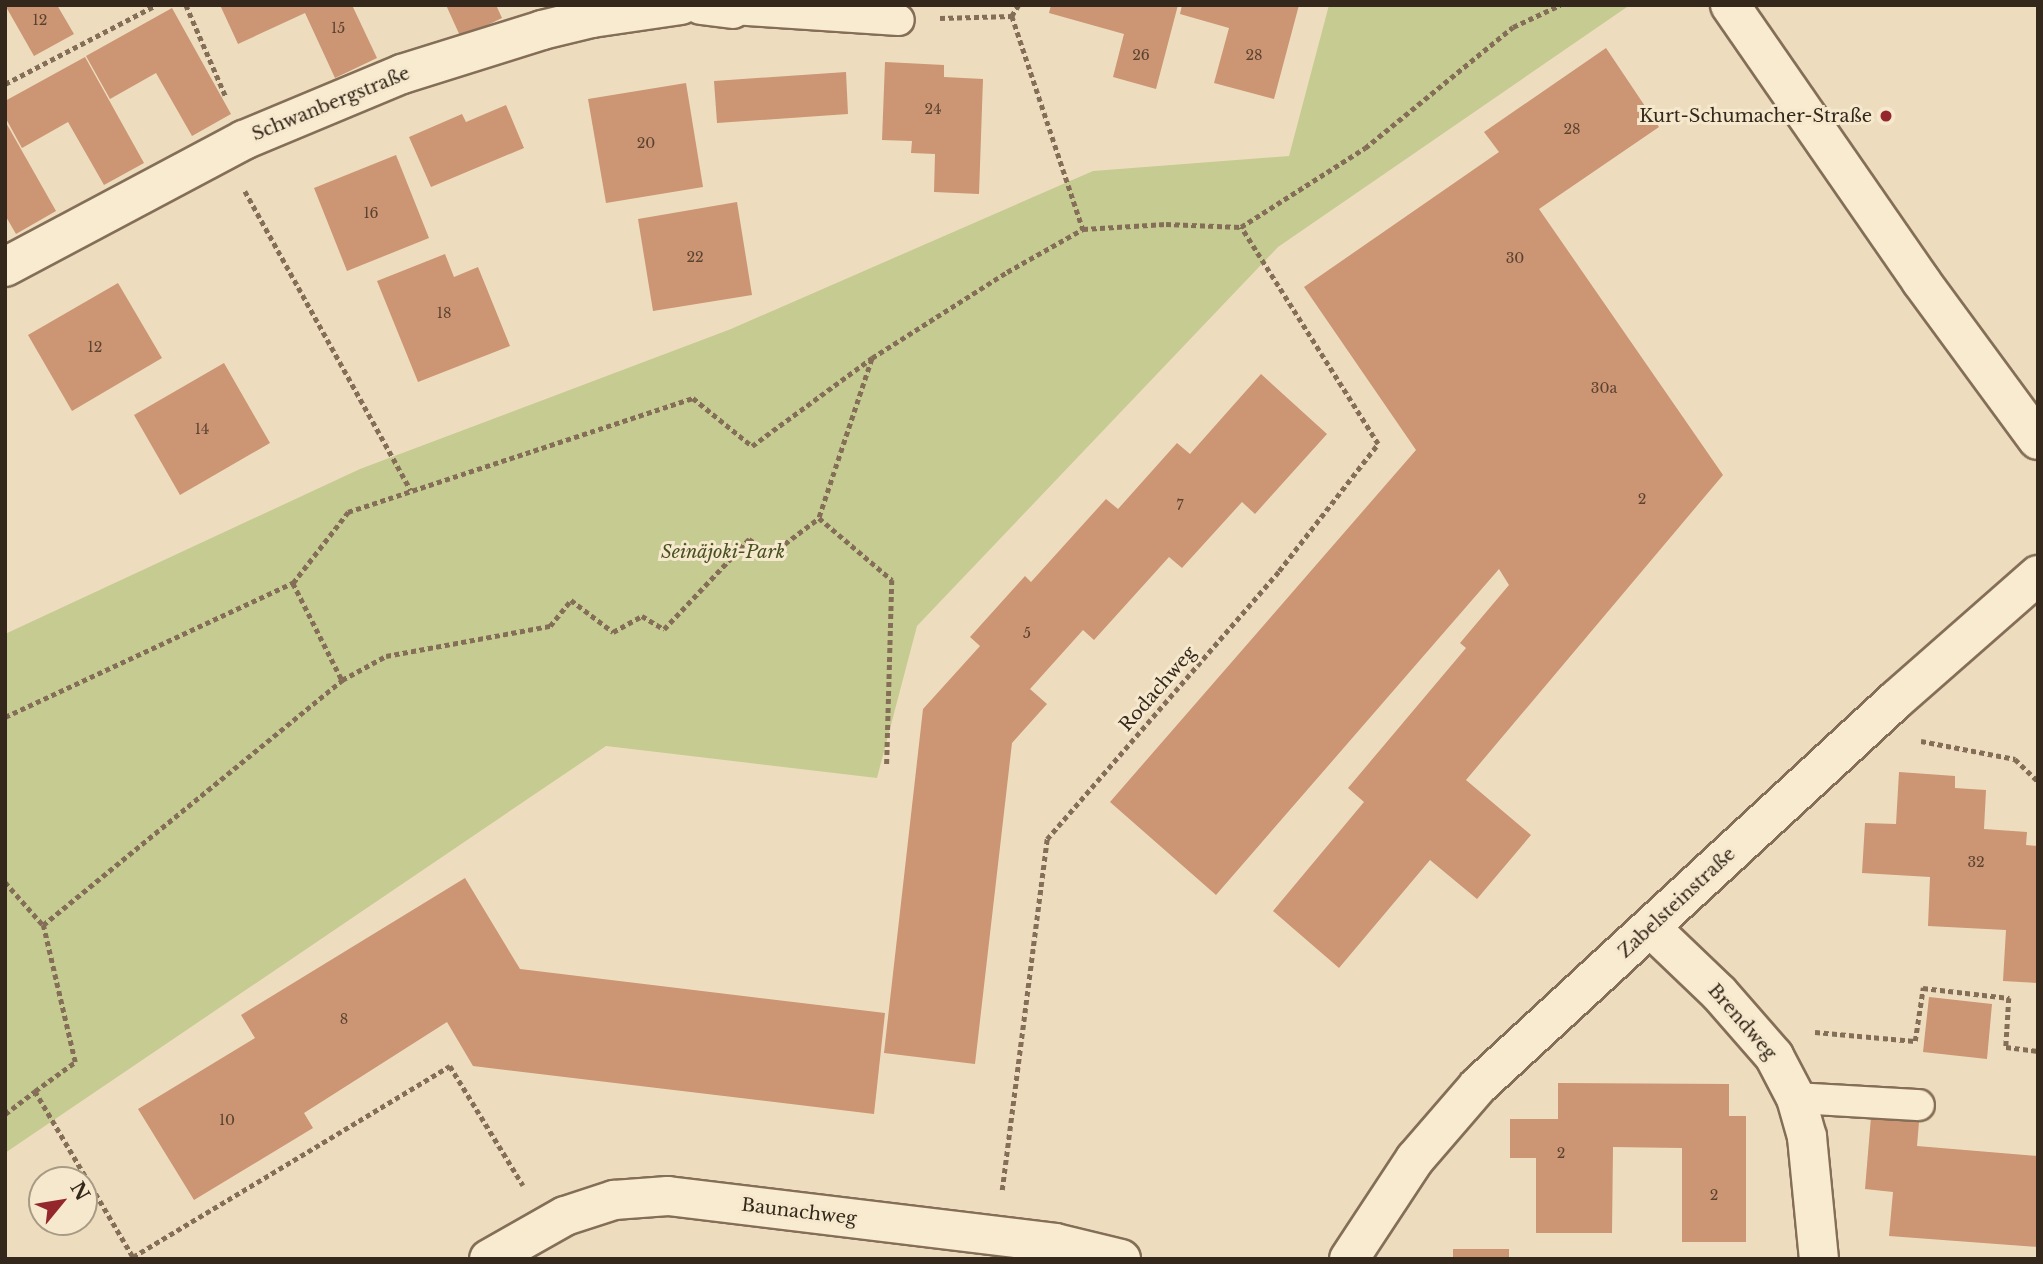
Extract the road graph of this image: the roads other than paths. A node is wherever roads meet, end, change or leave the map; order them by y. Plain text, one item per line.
1 (681, 5) edge
2 (1730, 5) edge
3 (717, 7) edge
4 (899, 20) road end
5 (5, 267) edge
6 (2038, 440) edge
7 (2038, 575) edge
8 (1651, 928) junction
9 (1796, 1098) junction
10 (1919, 1105) dead end
11 (489, 1259) edge
12 (1121, 1259) edge
13 (1349, 1259) edge
14 (1819, 1259) edge

1 - 5 street, Schwanbergstraße
2 - 6 street
3 - 4 lane
7 - 8 street, Zabelsteinstraße
8 - 9 street, Brendweg
8 - 13 street, Zabelsteinstraße
9 - 10 lane
9 - 14 street, Brendweg
11 - 12 street, Baunachweg

